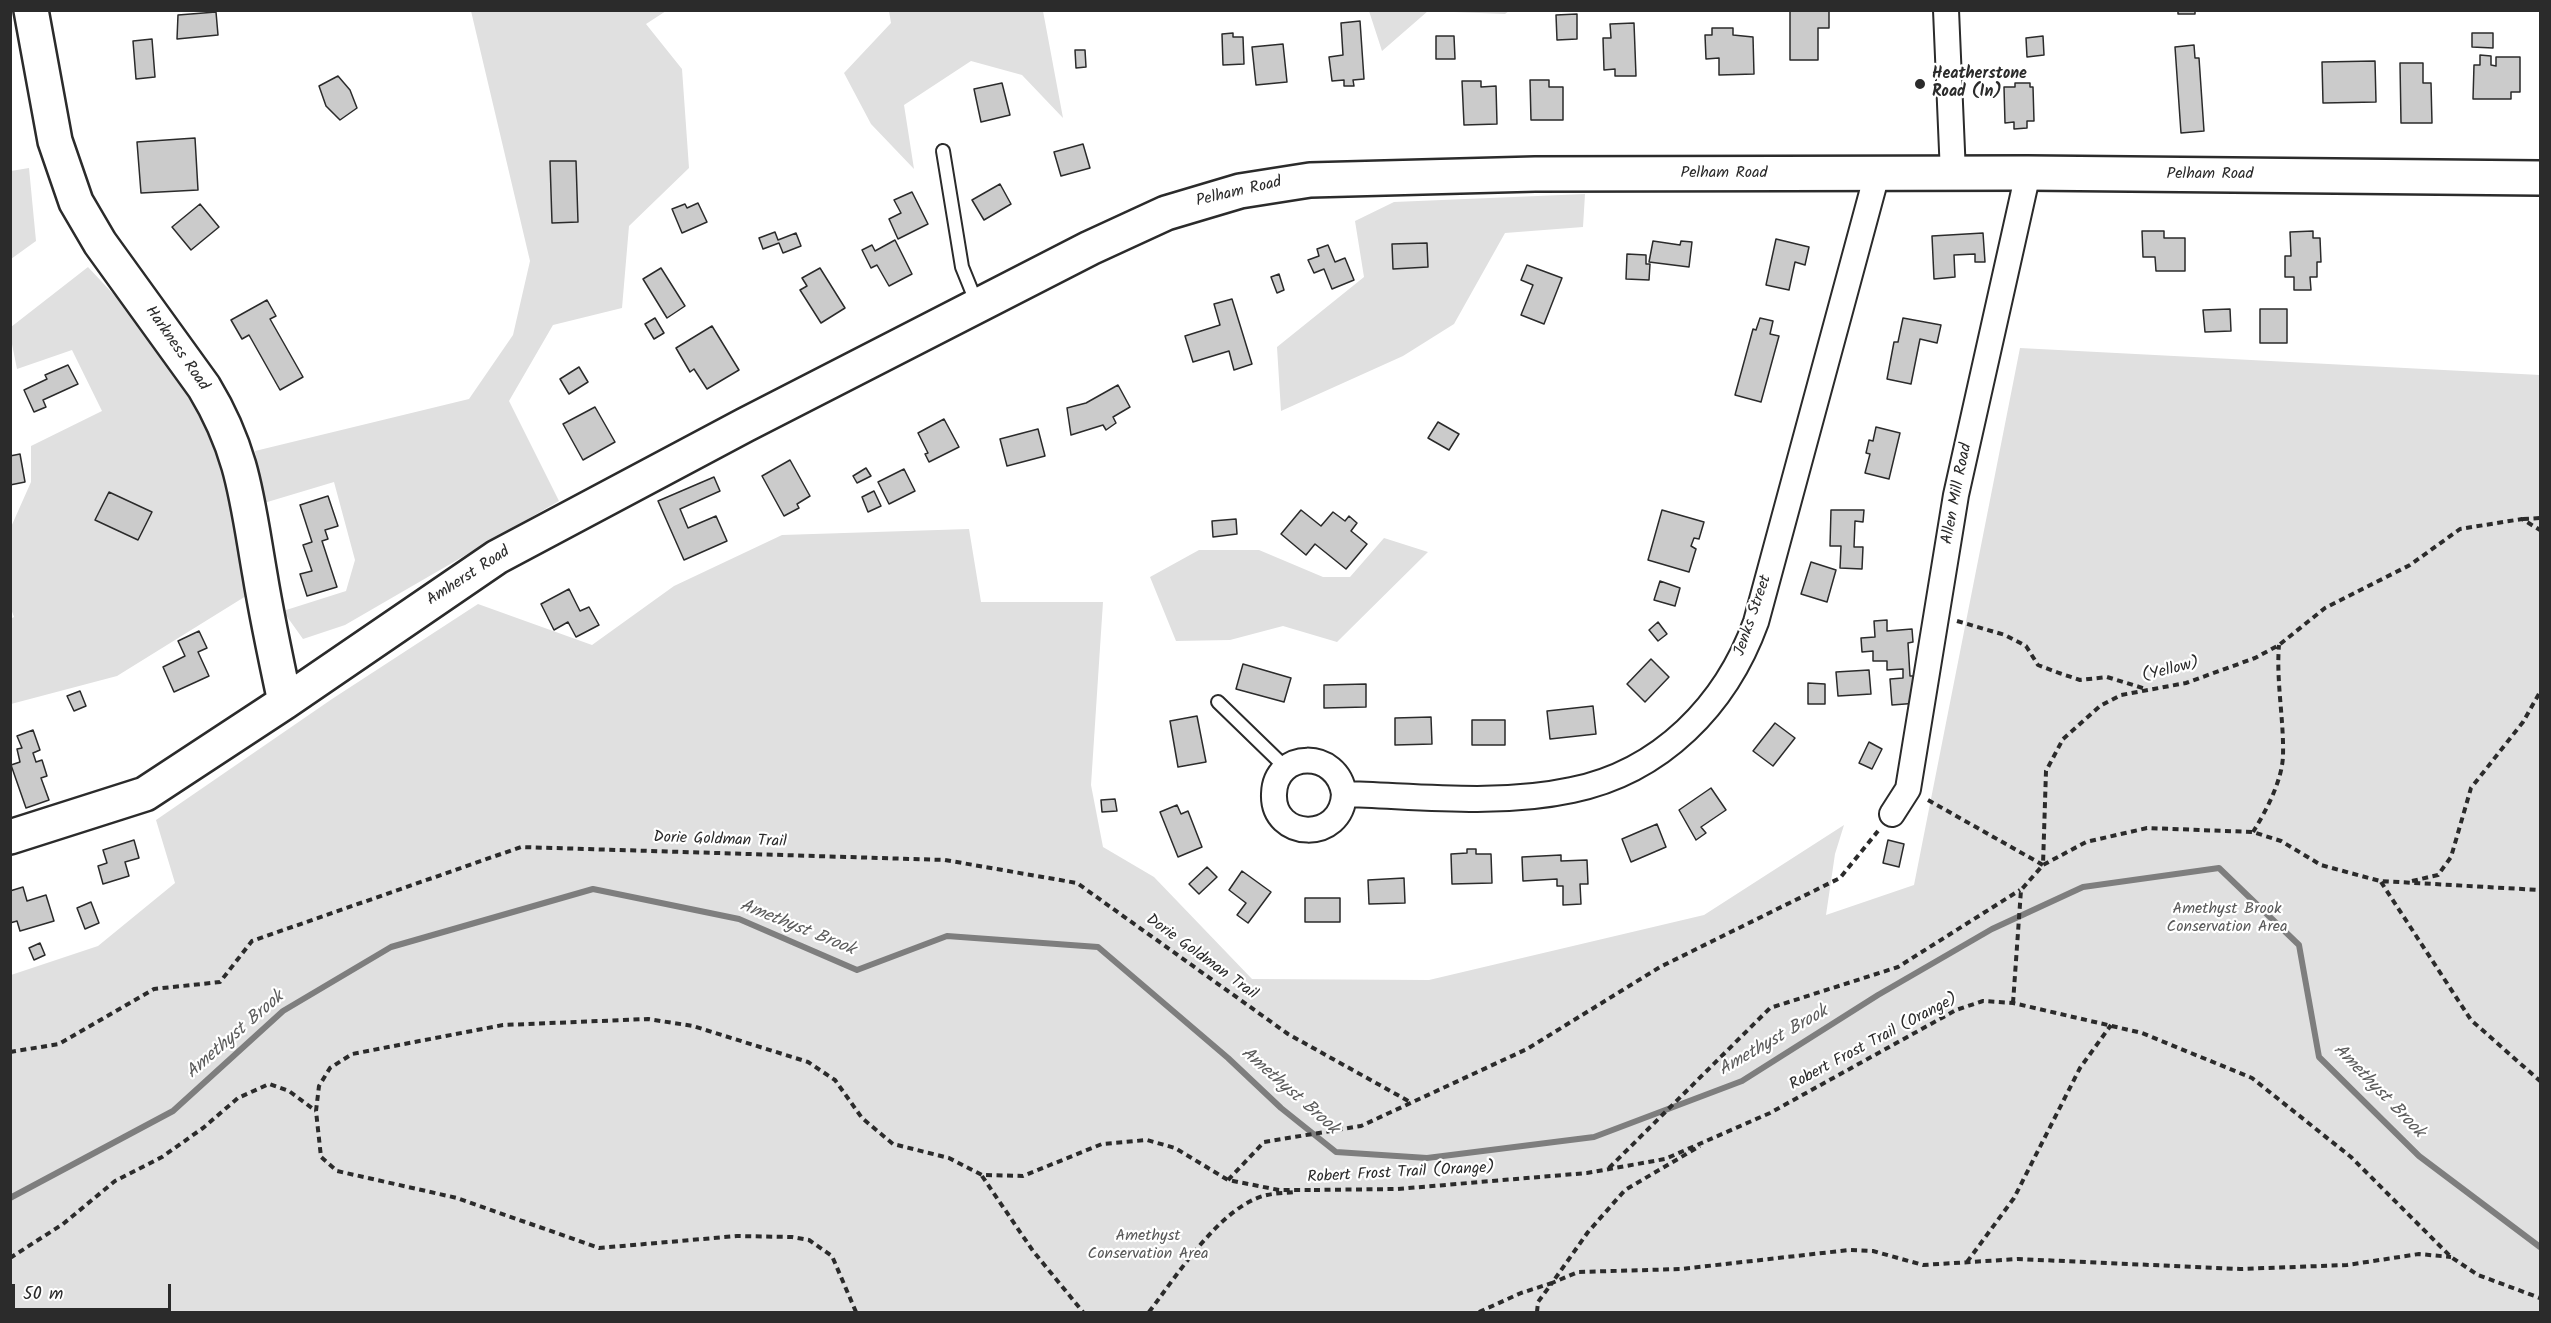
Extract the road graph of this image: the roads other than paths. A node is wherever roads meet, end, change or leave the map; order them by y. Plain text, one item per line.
1 (31, 10) edge
2 (1946, 10) edge
3 (943, 151) dead end
4 (2028, 173) junction
5 (1877, 174) junction
6 (1953, 174) junction
7 (2541, 178) edge
8 (978, 306) junction
9 (938, 326) joint
10 (285, 702) junction
11 (1218, 702) dead end
12 (1287, 768) junction
13 (1344, 794) junction
14 (1892, 814) road end
15 (10, 837) edge

1 - 10 main road, Harkness Road
2 - 6 street
3 - 8 lane
4 - 6 main road, Pelham Road
4 - 7 main road, Pelham Road
4 - 14 street, Allen Mill Road
5 - 6 main road, Pelham Road
5 - 8 main road, Pelham Road
5 - 13 street, Jenks Street
8 - 9 main road, Pelham Road
9 - 10 main road, Amherst Road
10 - 15 main road, Amherst Road
11 - 12 lane
12 - 13 street
12 - 13 street

